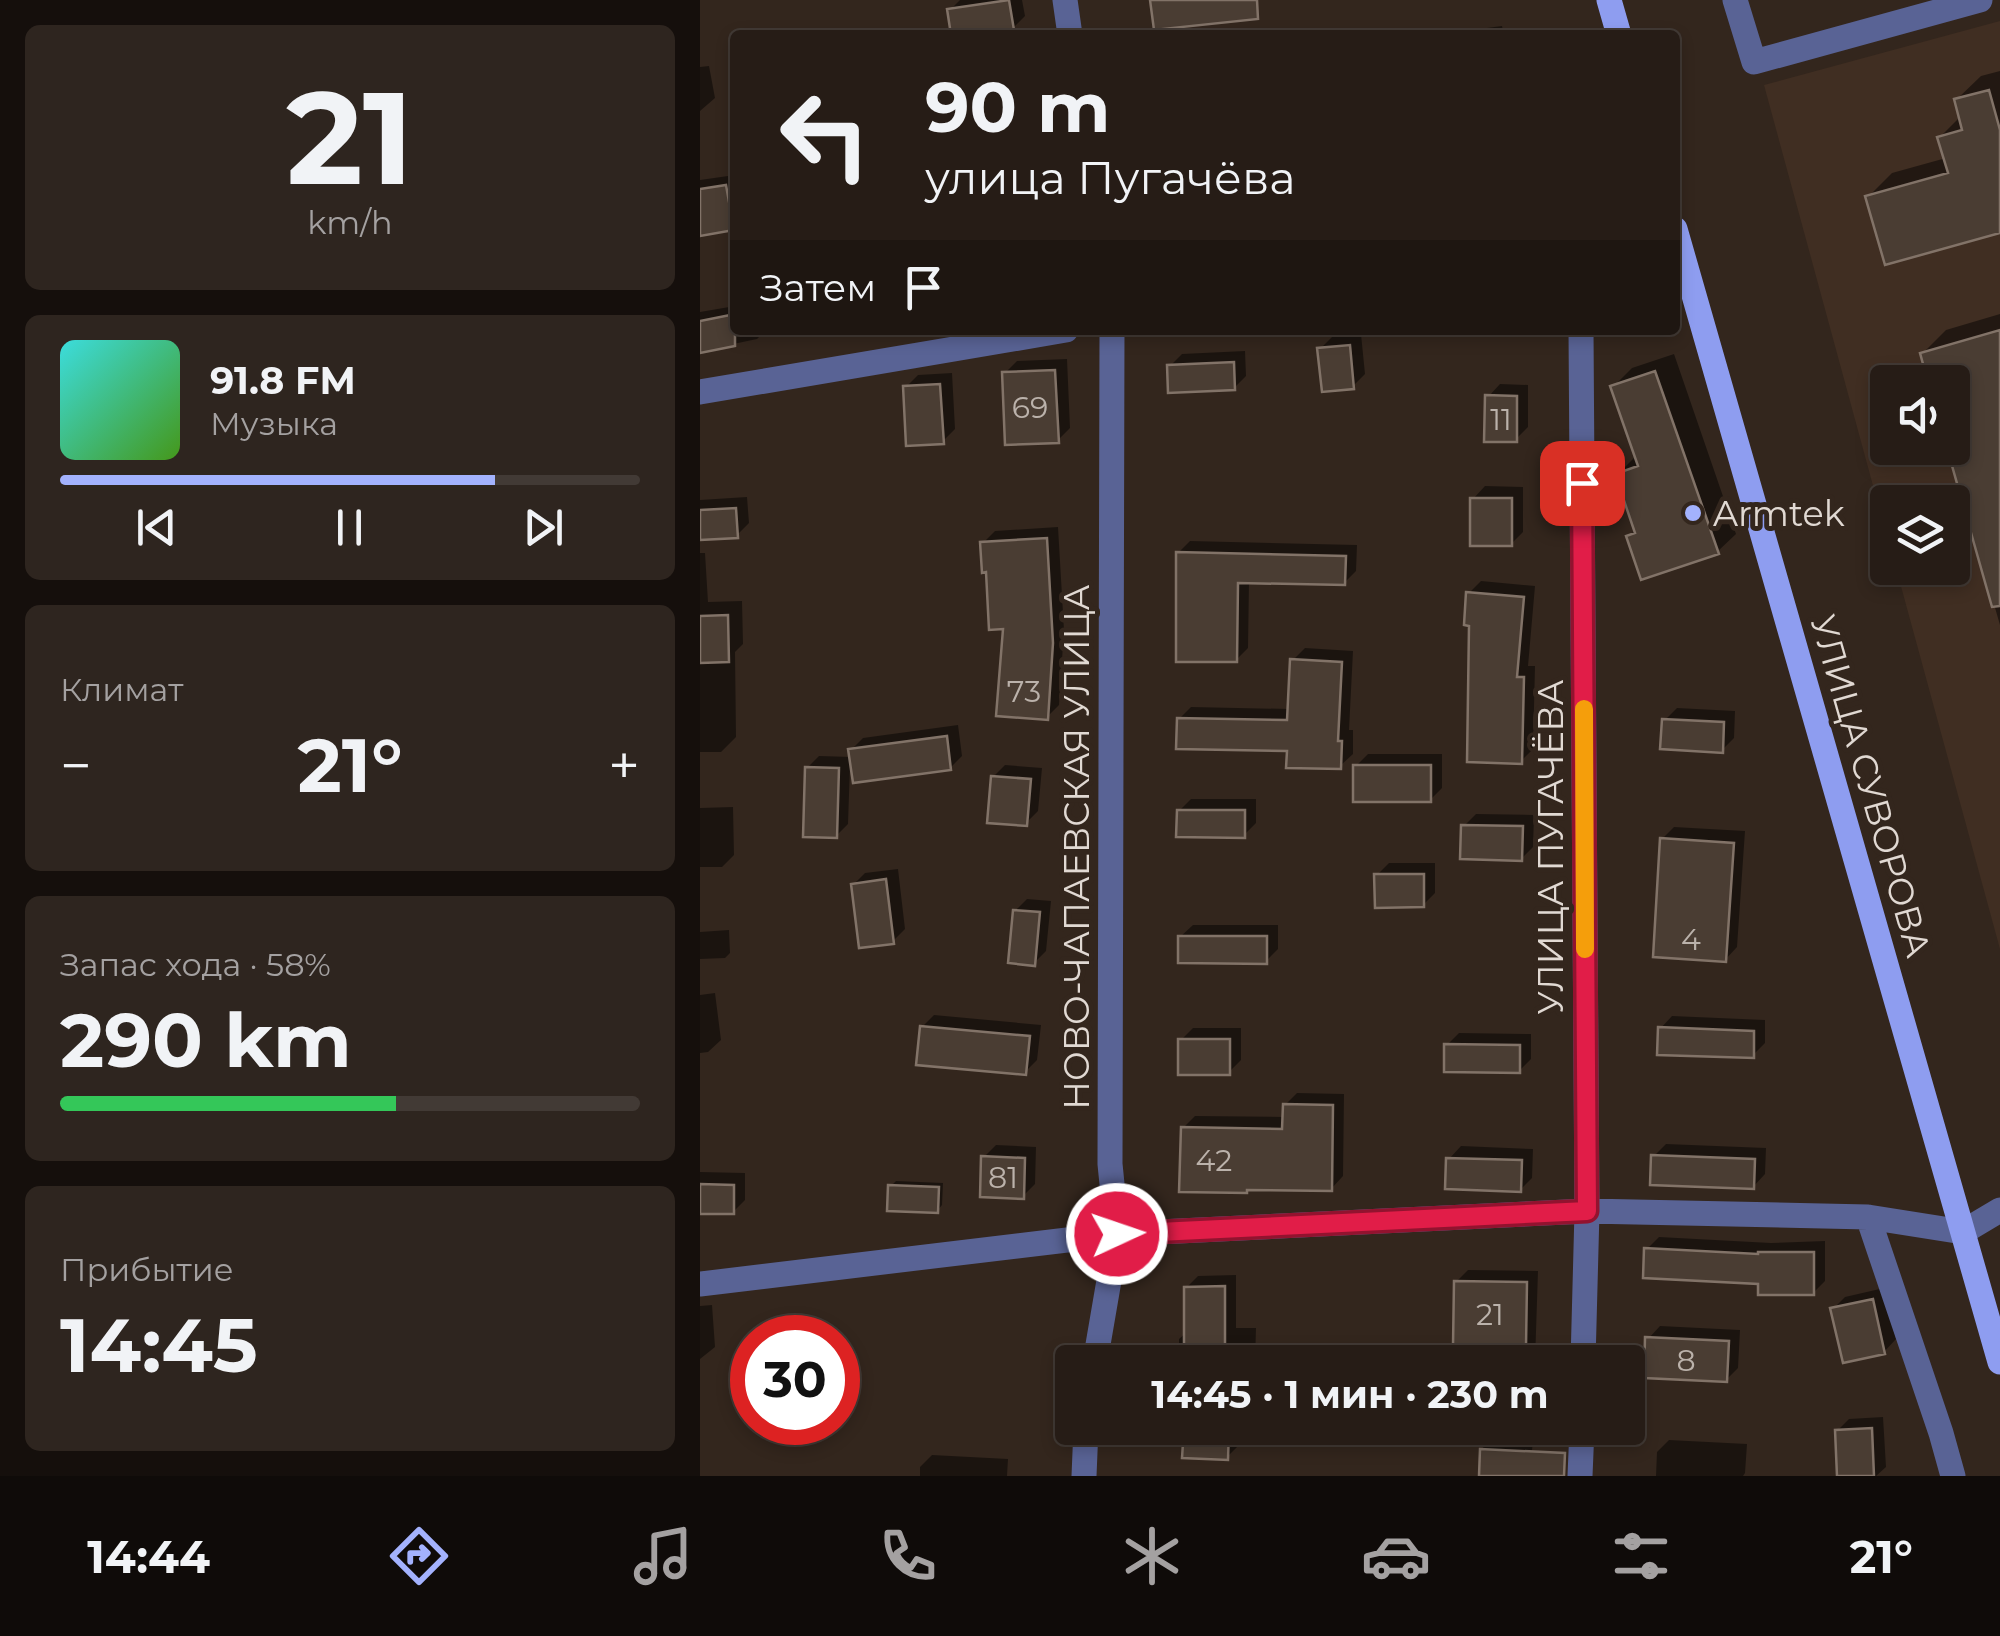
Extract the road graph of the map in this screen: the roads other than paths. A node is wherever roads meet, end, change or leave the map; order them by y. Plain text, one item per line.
1 (1066, 0) edge
2 (1609, 0) edge
3 (1735, 0) edge
4 (1980, 0) edge
5 (1069, 30) edge
6 (1618, 30) edge
7 (1683, 287) edge
8 (1036, 335) edge
9 (1112, 335) edge
10 (1581, 335) edge
11 (700, 392) edge
12 (2000, 1210) edge
13 (1587, 1211) junction
14 (1868, 1217) junction
15 (1963, 1232) junction
16 (1117, 1234) junction
17 (700, 1284) edge
18 (1099, 1345) edge
19 (1583, 1345) edge
20 (2000, 1362) edge
21 (1085, 1445) edge
22 (1581, 1445) edge
23 (1084, 1476) edge
24 (1580, 1476) edge
25 (1953, 1476) edge

1 - 5 street
2 - 6 main road
3 - 4 street
7 - 15 main road, УЛИЦА СУВОРОВА
8 - 11 street
9 - 16 street, НОВО-ЧАПАЕВСКАЯ УЛИЦА
10 - 13 street, УЛИЦА ПУГАЧЁВА
12 - 15 street
13 - 14 street
13 - 16 street
13 - 19 street, УЛИЦА ПУГАЧЁВА
14 - 15 street
14 - 25 street
15 - 20 main road, УЛИЦА СУВОРОВА
16 - 17 street
16 - 18 street, НОВО-ЧАПАЕВСКАЯ УЛИЦА
21 - 23 street
22 - 24 street

